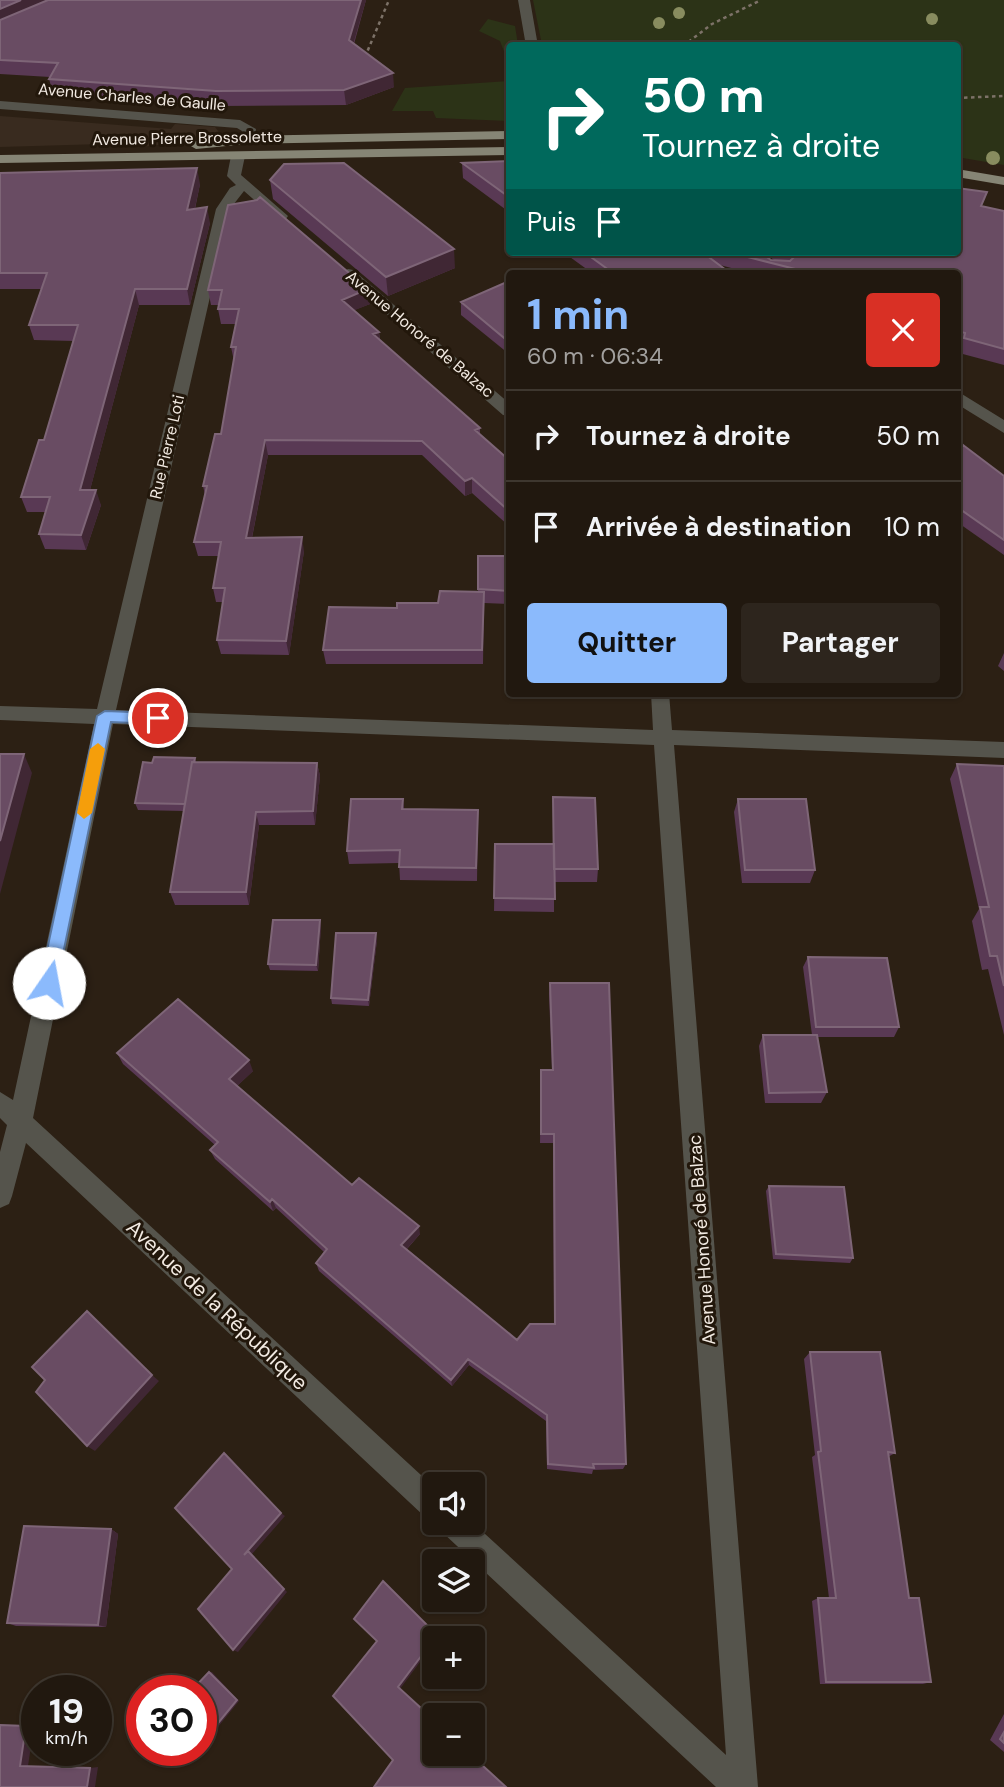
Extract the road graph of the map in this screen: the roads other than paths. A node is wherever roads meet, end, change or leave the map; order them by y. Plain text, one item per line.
1 (524, 0) edge
2 (531, 42) edge
3 (0, 105) edge
4 (506, 135) edge
5 (247, 140) junction
6 (506, 144) edge
7 (464, 151) junction
8 (506, 151) edge
9 (143, 156) junction
10 (238, 156) junction
11 (0, 159) edge
12 (961, 174) edge
13 (240, 181) junction
14 (1004, 181) edge
15 (298, 230) edge
16 (340, 266) edge
17 (961, 399) edge
18 (506, 408) edge
19 (1004, 428) edge
20 (660, 697) edge
21 (0, 713) edge
22 (105, 716) junction
23 (664, 737) junction
24 (1004, 750) edge
25 (0, 1103) edge
26 (20, 1122) junction
27 (0, 1196) edge
28 (422, 1495) edge
29 (466, 1535) edge
30 (741, 1787) edge

1 - 2 street
3 - 5 street, Avenue Charles de Gaulle
4 - 5 main road
5 - 9 main road
5 - 10 main road
6 - 7 main road
7 - 8 main road
7 - 10 main road, Avenue Pierre Brossolette
9 - 10 main road, Avenue Pierre Brossolette
9 - 11 main road, Avenue Pierre Brossolette
10 - 13 street, Rue Pierre Loti
12 - 14 main road
13 - 15 street
13 - 22 street, Rue Pierre Loti
16 - 18 street, Avenue Honoré de Balzac
17 - 19 street
20 - 23 street, Avenue Honoré de Balzac
21 - 22 street
22 - 23 street
22 - 26 street, Rue Pierre Loti
23 - 24 street
23 - 30 street, Avenue Honoré de Balzac
25 - 26 street, Avenue de la République
26 - 27 street, Rue Pierre Loti
26 - 28 street, Avenue de la République
29 - 30 street

